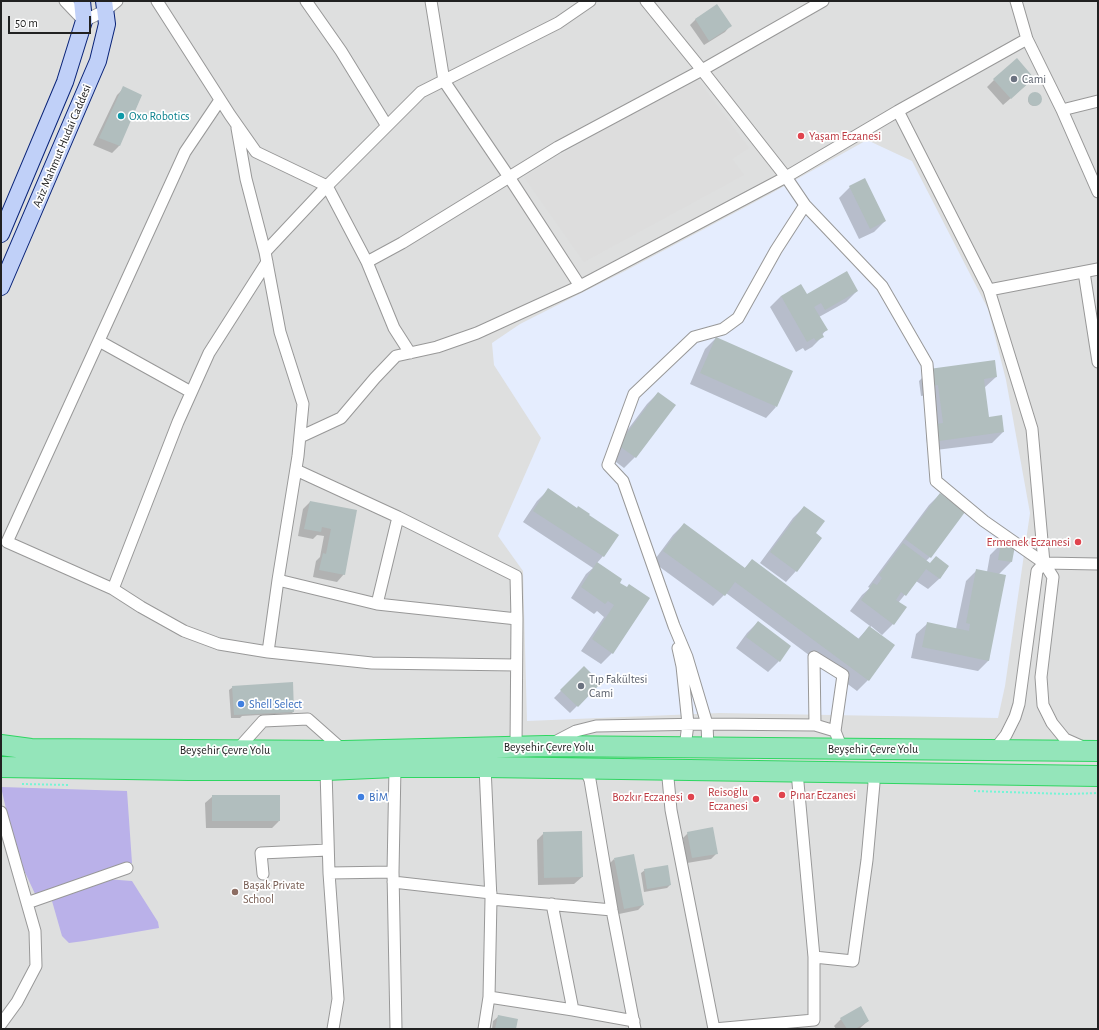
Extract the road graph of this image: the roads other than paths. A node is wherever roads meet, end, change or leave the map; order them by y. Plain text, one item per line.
1 (65, 1) edge
2 (82, 1) edge
3 (157, 1) edge
4 (306, 1) edge
5 (431, 1) edge
6 (590, 1) edge
7 (646, 1) edge
8 (823, 1) edge
9 (1016, 1) edge
10 (109, 4) edge
11 (84, 20) junction
12 (1027, 39) junction
13 (702, 70) junction
14 (444, 81) junction
15 (220, 100) junction
16 (1098, 101) edge
17 (1062, 110) junction
18 (898, 111) junction
19 (236, 124) junction
20 (387, 126) junction
21 (509, 177) junction
22 (786, 177) junction
23 (327, 186) junction
24 (1098, 192) edge
25 (805, 205) junction
26 (1, 234) edge
27 (266, 257) junction
28 (367, 262) junction
29 (1098, 269) edge
30 (1084, 272) junction
31 (580, 286) junction
32 (1, 287) edge
33 (989, 290) junction
34 (99, 341) junction
35 (410, 353) junction
36 (1098, 362) edge
37 (191, 392) junction
38 (300, 437) junction
39 (296, 470) junction
40 (398, 517) junction
41 (4, 541) edge
42 (1044, 563) junction
43 (1098, 564) edge
44 (278, 580) junction
45 (113, 589) junction
46 (377, 604) junction
47 (517, 619) junction
48 (674, 626) junction
49 (268, 652) junction
50 (516, 665) junction
51 (688, 724) junction
52 (708, 724) junction
53 (815, 725) junction
54 (838, 740) junction
55 (1, 745) edge
56 (546, 746) junction
57 (516, 747) junction
58 (685, 747) junction
59 (708, 748) junction
60 (237, 750) junction
61 (995, 750) junction
62 (344, 751) junction
63 (1094, 751) edge
64 (1, 767) edge
65 (395, 767) junction
66 (485, 767) junction
67 (585, 769) junction
68 (326, 770) junction
69 (663, 770) junction
70 (797, 772) junction
71 (871, 773) junction
72 (1098, 776) edge
73 (1, 812) edge
74 (328, 850) junction
75 (127, 868) dead end
76 (329, 873) junction
77 (263, 874) dead end
78 (393, 877) junction
79 (491, 896) junction
80 (27, 904) junction
81 (552, 904) junction
82 (612, 910) junction
83 (814, 957) junction
84 (489, 997) junction
85 (573, 1010) junction
86 (1, 1024) edge
87 (815, 1024) edge
88 (634, 1025) edge
89 (333, 1029) edge
90 (396, 1029) edge
91 (484, 1029) edge
92 (714, 1029) edge

1 - 11 street
2 - 11 street, Aziz Mahmut Hudai Caddesi
3 - 15 street
4 - 20 street
5 - 14 street
6 - 14 street
7 - 13 street
8 - 13 street
9 - 12 street
10 - 11 street
10 - 32 street, Aziz Mahmut Hudai Caddesi
11 - 26 street, Aziz Mahmut Hudai Caddesi
12 - 17 street
12 - 18 street
13 - 21 street
13 - 22 street
14 - 20 street
14 - 21 street
15 - 19 street
15 - 34 street
16 - 17 street
17 - 24 street
18 - 22 street
18 - 33 street
19 - 23 street
19 - 27 street
20 - 23 street
21 - 28 street
21 - 31 street
22 - 25 street
22 - 31 street
23 - 27 street
23 - 28 street
25 - 42 street
25 - 48 street
27 - 37 street
27 - 38 street
28 - 35 street
29 - 30 street
30 - 33 street
30 - 36 street
31 - 35 street
33 - 42 street
34 - 37 street
34 - 41 street
35 - 38 street
37 - 45 street
38 - 39 street
39 - 40 street
39 - 44 street
40 - 46 street
40 - 47 street
41 - 45 street
42 - 43 street
42 - 61 street
42 - 63 street
44 - 46 street
44 - 49 street
45 - 49 street
46 - 47 street
47 - 50 street
48 - 51 street
48 - 52 street
49 - 50 street
50 - 57 street
51 - 52 street
51 - 56 street
51 - 58 street
52 - 53 street
52 - 59 street
53 - 54 street
53 - 54 street
54 - 59 highway, Beyşehir Çevre Yolu
54 - 61 highway, Beyşehir Çevre Yolu
55 - 60 highway, Beyşehir Çevre Yolu
56 - 57 highway, Beyşehir Çevre Yolu
56 - 58 highway, Beyşehir Çevre Yolu
57 - 62 highway, Beyşehir Çevre Yolu
58 - 59 highway, Beyşehir Çevre Yolu
60 - 62 highway, Beyşehir Çevre Yolu
60 - 62 street
61 - 63 highway, Beyşehir Çevre Yolu
64 - 68 highway, Beyşehir Çevre Yolu
65 - 66 highway, Beyşehir Çevre Yolu
65 - 68 highway, Beyşehir Çevre Yolu
65 - 78 street
66 - 67 highway, Beyşehir Çevre Yolu
66 - 79 street
67 - 69 highway, Beyşehir Çevre Yolu
67 - 82 street
68 - 74 street
69 - 70 highway, Beyşehir Çevre Yolu
69 - 92 street
70 - 71 highway, Beyşehir Çevre Yolu
70 - 83 street
71 - 72 highway, Beyşehir Çevre Yolu
71 - 83 street
73 - 80 street
74 - 76 street
74 - 77 street
75 - 80 street
76 - 78 street
76 - 89 street
78 - 79 street
78 - 90 street
79 - 81 street
79 - 84 street
80 - 86 street
81 - 82 street
81 - 85 street
82 - 88 street
83 - 87 street
84 - 85 street
84 - 91 street
85 - 88 street
87 - 92 street

